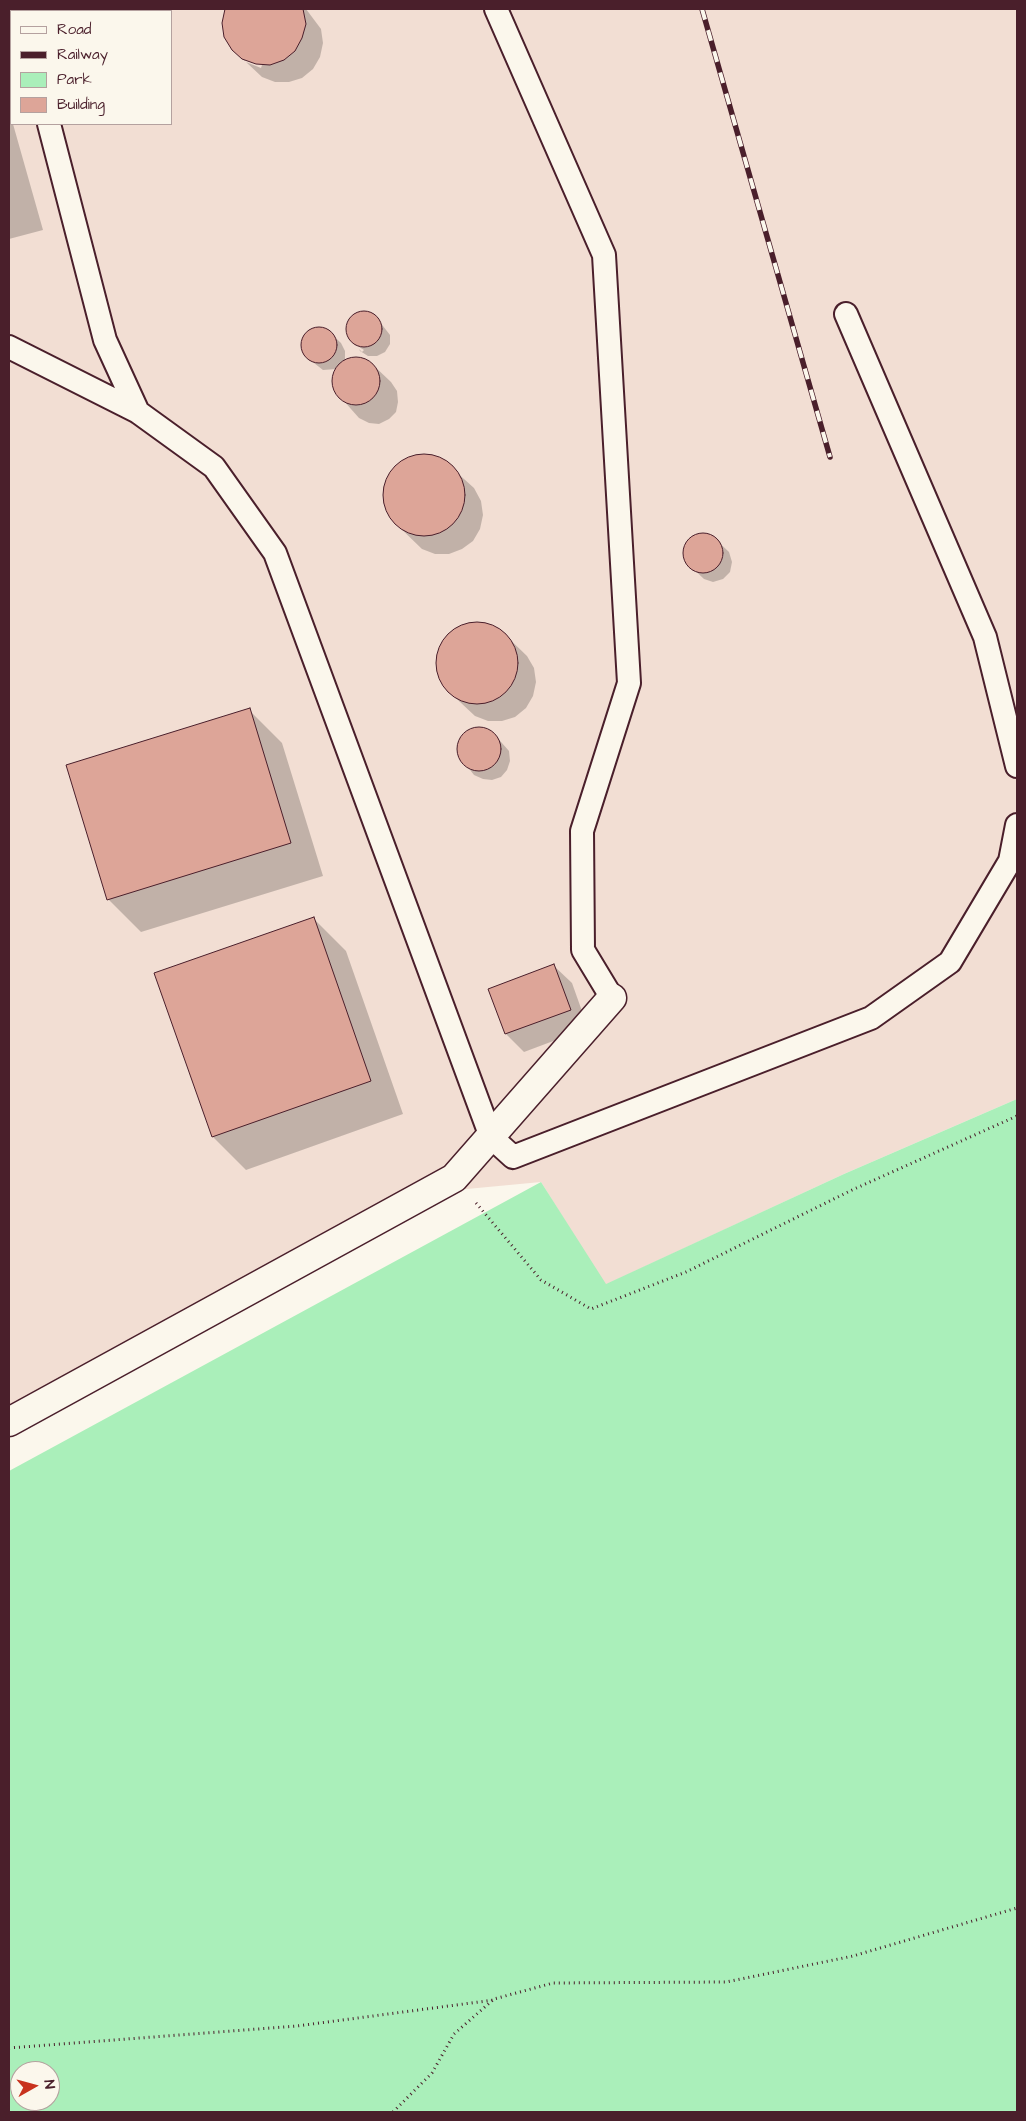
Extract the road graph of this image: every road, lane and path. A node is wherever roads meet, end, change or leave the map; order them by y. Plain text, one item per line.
1 (496, 9) edge
2 (49, 125) edge
3 (846, 314) dead end
4 (9, 347) edge
5 (138, 412) junction
6 (1017, 766) edge
7 (1017, 825) edge
8 (612, 998) joint
9 (1017, 1116) edge
10 (490, 1137) junction
11 (454, 1178) junction
12 (9, 1422) edge
13 (1017, 1908) edge
14 (494, 1999) junction
15 (9, 2048) edge
16 (393, 2112) edge

1 - 8 lane
2 - 5 lane
3 - 6 lane
4 - 5 lane
5 - 10 lane
7 - 10 lane
8 - 10 street
9 - 11 path
10 - 11 street
11 - 12 street
13 - 14 path
14 - 15 path
14 - 16 path

